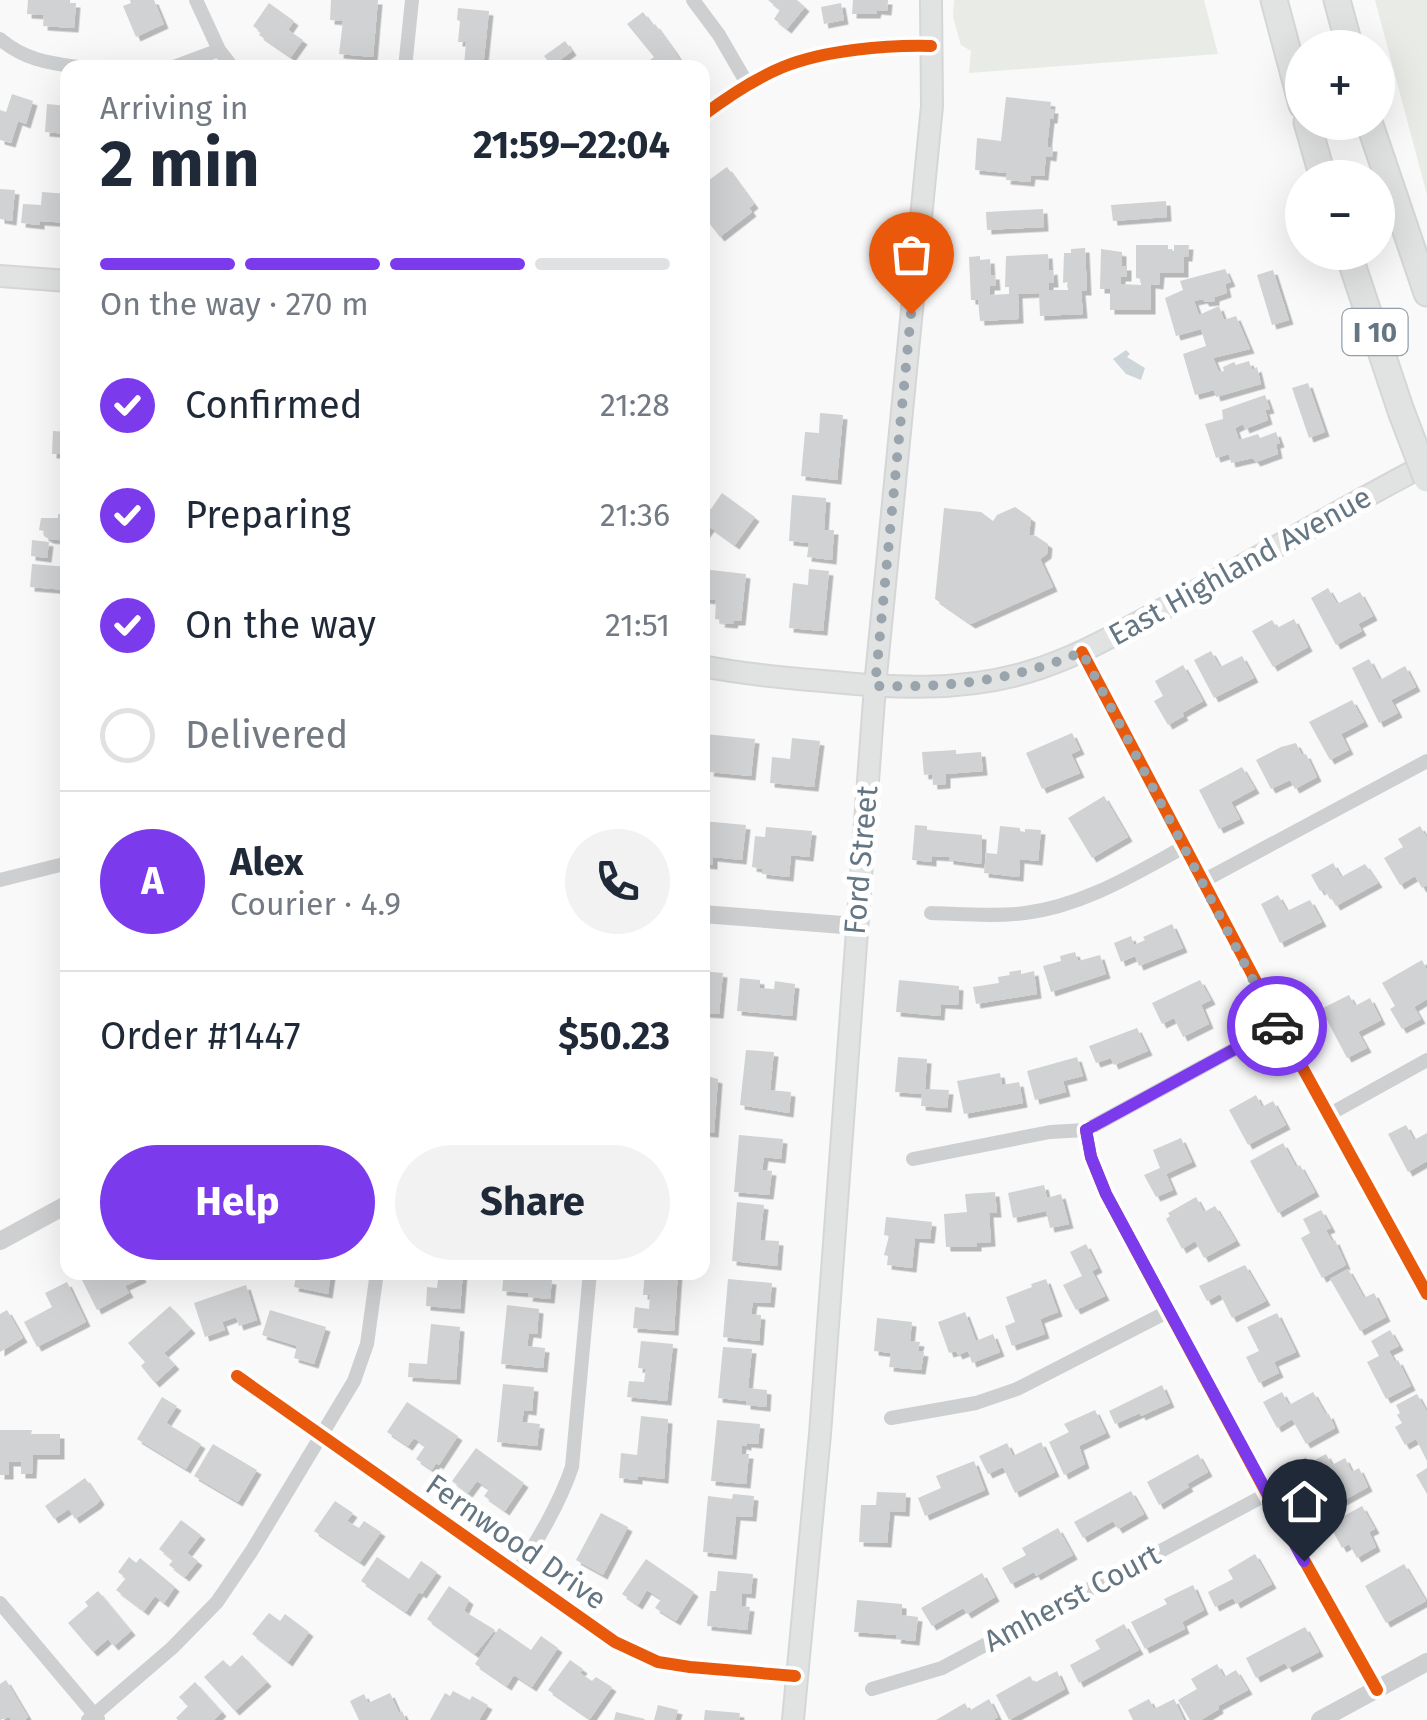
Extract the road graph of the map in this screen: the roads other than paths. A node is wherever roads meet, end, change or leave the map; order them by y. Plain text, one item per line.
1 (196, 0) edge
2 (412, 0) edge
3 (693, 0) edge
4 (931, 0) edge
5 (1274, 0) edge
6 (1337, 0) edge
7 (1345, 30) edge
8 (0, 38) edge
9 (1285, 42) edge
10 (932, 46) junction
11 (219, 50) junction
12 (192, 60) edge
13 (227, 60) edge
14 (406, 60) edge
15 (60, 64) edge
16 (748, 85) junction
17 (710, 111) edge
18 (1376, 140) edge
19 (1354, 270) edge
20 (0, 276) edge
21 (60, 281) edge
22 (1427, 293) edge
23 (1427, 464) edge
24 (1427, 479) edge
25 (1082, 652) junction
26 (710, 668) edge
27 (875, 686) junction
28 (1427, 761) edge
29 (1184, 846) junction
30 (60, 865) edge
31 (0, 880) edge
32 (1204, 881) junction
33 (931, 914) dead end
34 (710, 915) edge
35 (856, 926) junction
36 (1278, 1025) junction
37 (1427, 1060) edge
38 (1330, 1114) junction
39 (1086, 1130) junction
40 (913, 1159) dead end
41 (60, 1208) edge
42 (0, 1241) edge
43 (376, 1280) edge
44 (589, 1280) edge
45 (1427, 1294) edge
46 (1168, 1311) junction
47 (236, 1376) dead end
48 (890, 1418) dead end
49 (321, 1436) junction
50 (1267, 1494) junction
51 (517, 1573) junction
52 (0, 1603) edge
53 (1427, 1662) edge
54 (795, 1676) junction
55 (872, 1689) dead end
56 (1376, 1690) junction
57 (93, 1718) edge
58 (793, 1720) edge
59 (1320, 1720) edge

1 - 11 street
2 - 14 street
3 - 16 street
4 - 10 main road, Ford Street
5 - 9 highway
6 - 7 highway
8 - 15 street
10 - 16 street
10 - 27 main road, Ford Street
11 - 12 street
11 - 13 street
16 - 17 street
18 - 22 highway, I 10
19 - 24 highway, I 10, bridge
20 - 21 main road
23 - 25 main road, East Highland Avenue
25 - 27 main road, East Highland Avenue
25 - 29 street
26 - 27 main road, East Highland Avenue
27 - 35 main road, Ford Street
28 - 32 street
29 - 32 street
29 - 33 street
30 - 31 street
32 - 36 street
34 - 35 street
35 - 54 main road, Ford Street
36 - 38 street
36 - 39 street
37 - 38 street
38 - 45 street
39 - 40 street
39 - 46 street
41 - 42 street
43 - 49 street
44 - 51 street
46 - 48 street
46 - 50 street
47 - 49 street, Fernwood Drive
49 - 51 street, Fernwood Drive
49 - 57 street
50 - 55 street, Amherst Court
50 - 56 street
51 - 54 street, Fernwood Drive
52 - 57 street
53 - 56 street
54 - 58 main road, Ford Street
56 - 59 street

